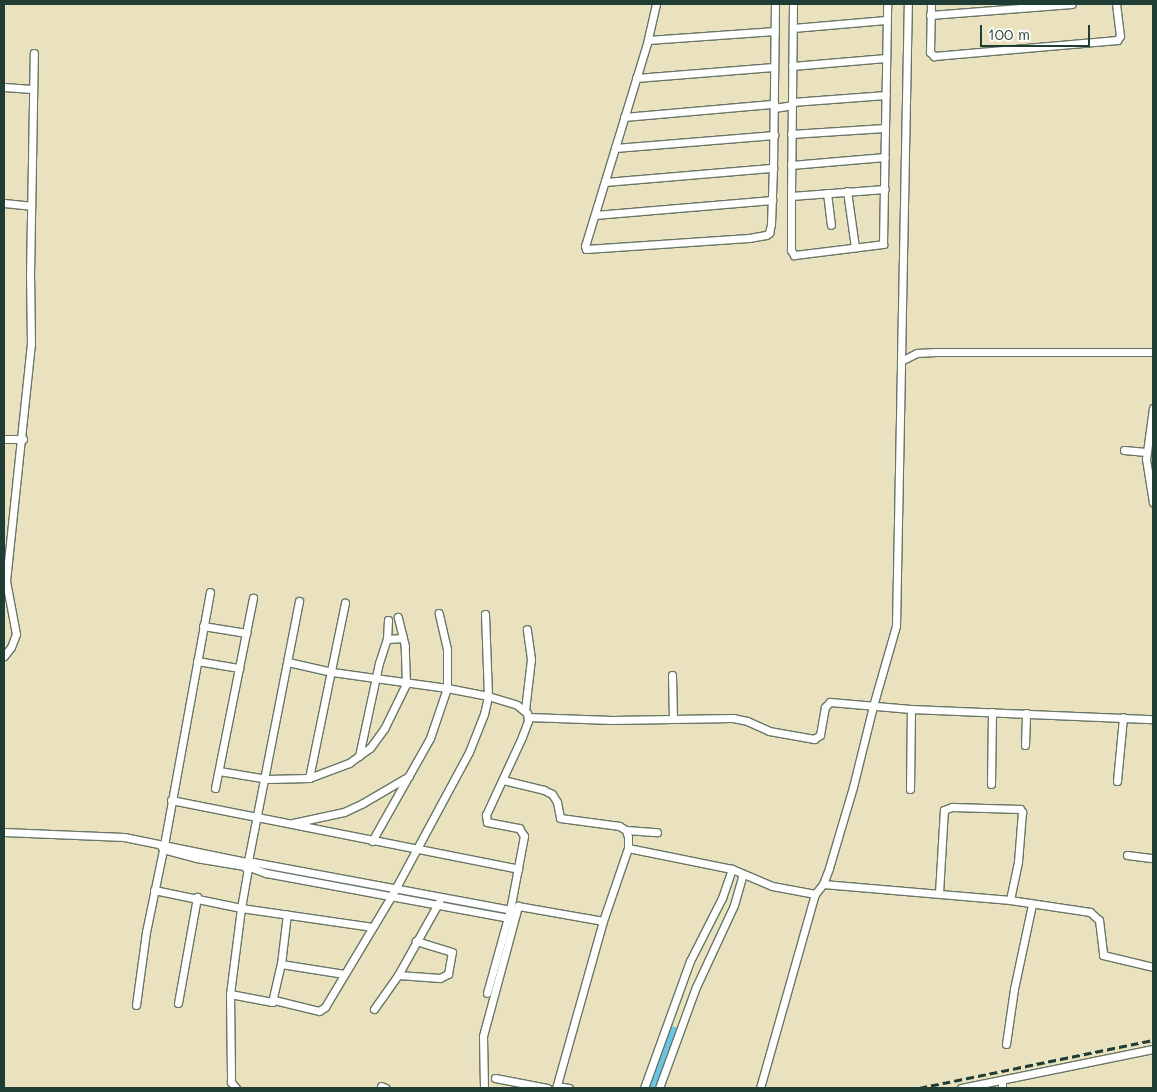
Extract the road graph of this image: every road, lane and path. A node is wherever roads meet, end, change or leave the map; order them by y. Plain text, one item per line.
1 (656, 4) edge
2 (775, 4) edge
3 (793, 4) edge
4 (886, 4) edge
5 (908, 4) edge
6 (931, 4) edge
7 (1072, 4) edge
8 (1116, 4) edge
9 (930, 15) junction
10 (886, 20) junction
11 (793, 28) junction
12 (775, 31) junction
13 (648, 40) junction
14 (34, 53) dead end
15 (886, 58) junction
16 (792, 66) junction
17 (774, 67) junction
18 (636, 78) junction
19 (4, 87) edge
20 (32, 89) junction
21 (886, 95) junction
22 (791, 104) junction
23 (774, 107) junction
24 (624, 117) junction
25 (886, 128) junction
26 (791, 134) junction
27 (774, 135) junction
28 (615, 148) junction
29 (885, 157) junction
30 (791, 165) junction
31 (773, 168) junction
32 (605, 182) junction
33 (885, 189) junction
34 (847, 191) junction
35 (828, 193) junction
36 (791, 196) junction
37 (772, 200) junction
38 (4, 204) edge
39 (31, 206) junction
40 (594, 215) junction
41 (831, 225) dead end
42 (855, 247) junction
43 (1151, 352) edge
44 (906, 359) junction
45 (1153, 408) edge
46 (4, 439) edge
47 (22, 439) junction
48 (1124, 450) dead end
49 (1141, 451) junction
50 (1153, 502) edge
51 (210, 592) dead end
52 (253, 598) dead end
53 (299, 601) dead end
54 (345, 602) dead end
55 (439, 613) dead end
56 (485, 614) dead end
57 (398, 616) dead end
58 (388, 620) dead end
59 (203, 626) junction
60 (527, 629) dead end
61 (246, 633) junction
62 (403, 638) junction
63 (387, 639) junction
64 (7, 647) edge
65 (4, 656) edge
66 (197, 661) junction
67 (288, 662) junction
68 (239, 668) junction
69 (332, 672) junction
70 (672, 675) dead end
71 (376, 678) junction
72 (406, 684) junction
73 (447, 688) junction
74 (488, 696) junction
75 (873, 706) junction
76 (911, 709) junction
77 (525, 710) junction
78 (992, 712) junction
79 (1026, 713) junction
80 (528, 717) junction
81 (1123, 717) junction
82 (673, 718) junction
83 (1153, 719) edge
84 (1024, 745) dead end
85 (359, 756) junction
86 (219, 771) junction
87 (409, 776) junction
88 (266, 777) junction
89 (309, 778) junction
90 (503, 780) junction
91 (1117, 781) dead end
92 (991, 784) dead end
93 (215, 788) dead end
94 (910, 789) dead end
95 (171, 800) junction
96 (258, 819) junction
97 (288, 824) junction
98 (626, 830) junction
99 (4, 832) edge
100 (657, 832) dead end
101 (372, 841) junction
102 (157, 844) junction
103 (628, 848) junction
104 (416, 850) junction
105 (1128, 855) dead end
106 (1153, 858) edge
107 (249, 864) junction
108 (518, 869) junction
109 (732, 870) junction
110 (742, 874) junction
111 (822, 884) junction
112 (154, 890) junction
113 (394, 892) junction
114 (939, 893) junction
115 (815, 894) junction
116 (197, 897) junction
117 (441, 897) junction
118 (1011, 900) junction
119 (1032, 904) junction
120 (437, 906) junction
121 (514, 907) junction
122 (241, 908) junction
123 (287, 914) junction
124 (508, 918) junction
125 (603, 921) junction
126 (373, 927) junction
127 (416, 941) junction
128 (282, 964) junction
129 (1153, 967) edge
130 (344, 974) junction
131 (398, 975) junction
132 (487, 992) dead end
133 (230, 994) junction
134 (274, 1000) junction
135 (178, 1003) dead end
136 (136, 1005) dead end
137 (374, 1009) dead end
138 (1006, 1044) dead end
139 (1153, 1049) edge
140 (495, 1078) dead end
141 (1002, 1080) junction
142 (557, 1087) edge
143 (236, 1088) edge
144 (484, 1088) edge
145 (547, 1088) edge
146 (569, 1088) edge
147 (644, 1088) edge
148 (659, 1088) edge
149 (760, 1088) edge
150 (961, 1088) edge
151 (1002, 1088) edge

1 - 13 street
2 - 12 street
3 - 11 street
4 - 10 street
5 - 44 street
6 - 9 street
7 - 9 street
8 - 9 street
10 - 11 street
10 - 15 street
11 - 16 street
12 - 13 street
12 - 17 street
13 - 18 street
14 - 20 street
15 - 16 street
15 - 21 street
16 - 22 street
17 - 18 street
17 - 23 street
18 - 24 street
19 - 20 street
20 - 39 street
21 - 22 street
21 - 25 street
22 - 23 street
22 - 26 street
23 - 24 street
23 - 27 street
24 - 28 street
25 - 26 street
25 - 29 street
26 - 30 street
27 - 28 street
27 - 31 street
28 - 32 street
29 - 30 street
29 - 33 street
30 - 36 street
31 - 32 street
31 - 37 street
32 - 40 street
33 - 34 street
33 - 42 street
34 - 35 street
34 - 42 street
35 - 36 street
35 - 41 street
36 - 42 street
37 - 40 street
37 - 40 street
38 - 39 street
39 - 47 street
43 - 44 street
44 - 75 street
45 - 49 street
46 - 47 street
47 - 64 street
48 - 49 street
49 - 50 street
51 - 59 street
52 - 61 street
53 - 67 street
54 - 69 street
55 - 73 street
56 - 74 street
57 - 62 street
58 - 63 street
59 - 61 street
59 - 66 street
60 - 77 street
61 - 68 street
62 - 63 street
62 - 72 street
63 - 71 street
64 - 65 street
66 - 68 street
66 - 95 street
67 - 69 street
67 - 88 street
68 - 86 street
69 - 71 street
69 - 89 street
70 - 82 street
71 - 72 street
71 - 85 street
72 - 73 street
72 - 85 street
73 - 74 street
73 - 87 street
74 - 77 street
74 - 104 street
75 - 76 street
75 - 82 street
75 - 111 street
76 - 78 street
76 - 94 street
77 - 80 street
78 - 79 street
78 - 92 street
79 - 81 street
79 - 84 street
80 - 82 street
80 - 90 street
81 - 83 street
81 - 91 street
85 - 89 street
86 - 88 street
86 - 93 street
87 - 97 street
87 - 101 street
88 - 89 street
88 - 96 street
90 - 98 street
90 - 108 street
95 - 96 street
95 - 102 street
96 - 97 street
96 - 107 street
97 - 101 street
98 - 100 street
98 - 103 street
99 - 102 street
101 - 104 street
102 - 107 street
102 - 112 street
103 - 109 street
103 - 125 street
104 - 108 street
104 - 113 street
105 - 106 street
107 - 113 street
107 - 122 street
108 - 121 street
109 - 110 street
109 - 147 street
110 - 115 street
110 - 148 street
111 - 114 street
111 - 115 street
112 - 116 street
112 - 136 street
113 - 117 street
113 - 120 street
113 - 126 street
114 - 118 street
114 - 118 street
115 - 149 street
116 - 122 street
116 - 135 street
117 - 120 street
117 - 121 street
118 - 119 street
119 - 129 street
119 - 138 street
120 - 124 street
120 - 127 street
121 - 124 street
121 - 125 street
121 - 144 street
122 - 123 street
122 - 133 street
123 - 126 street
123 - 128 street
124 - 132 street
125 - 142 street
126 - 130 street
127 - 131 street
127 - 131 street
128 - 130 street
128 - 134 street
130 - 134 street
131 - 137 street
133 - 134 street
133 - 143 street
139 - 141 street
140 - 145 street
141 - 150 street
141 - 151 street
142 - 146 street

